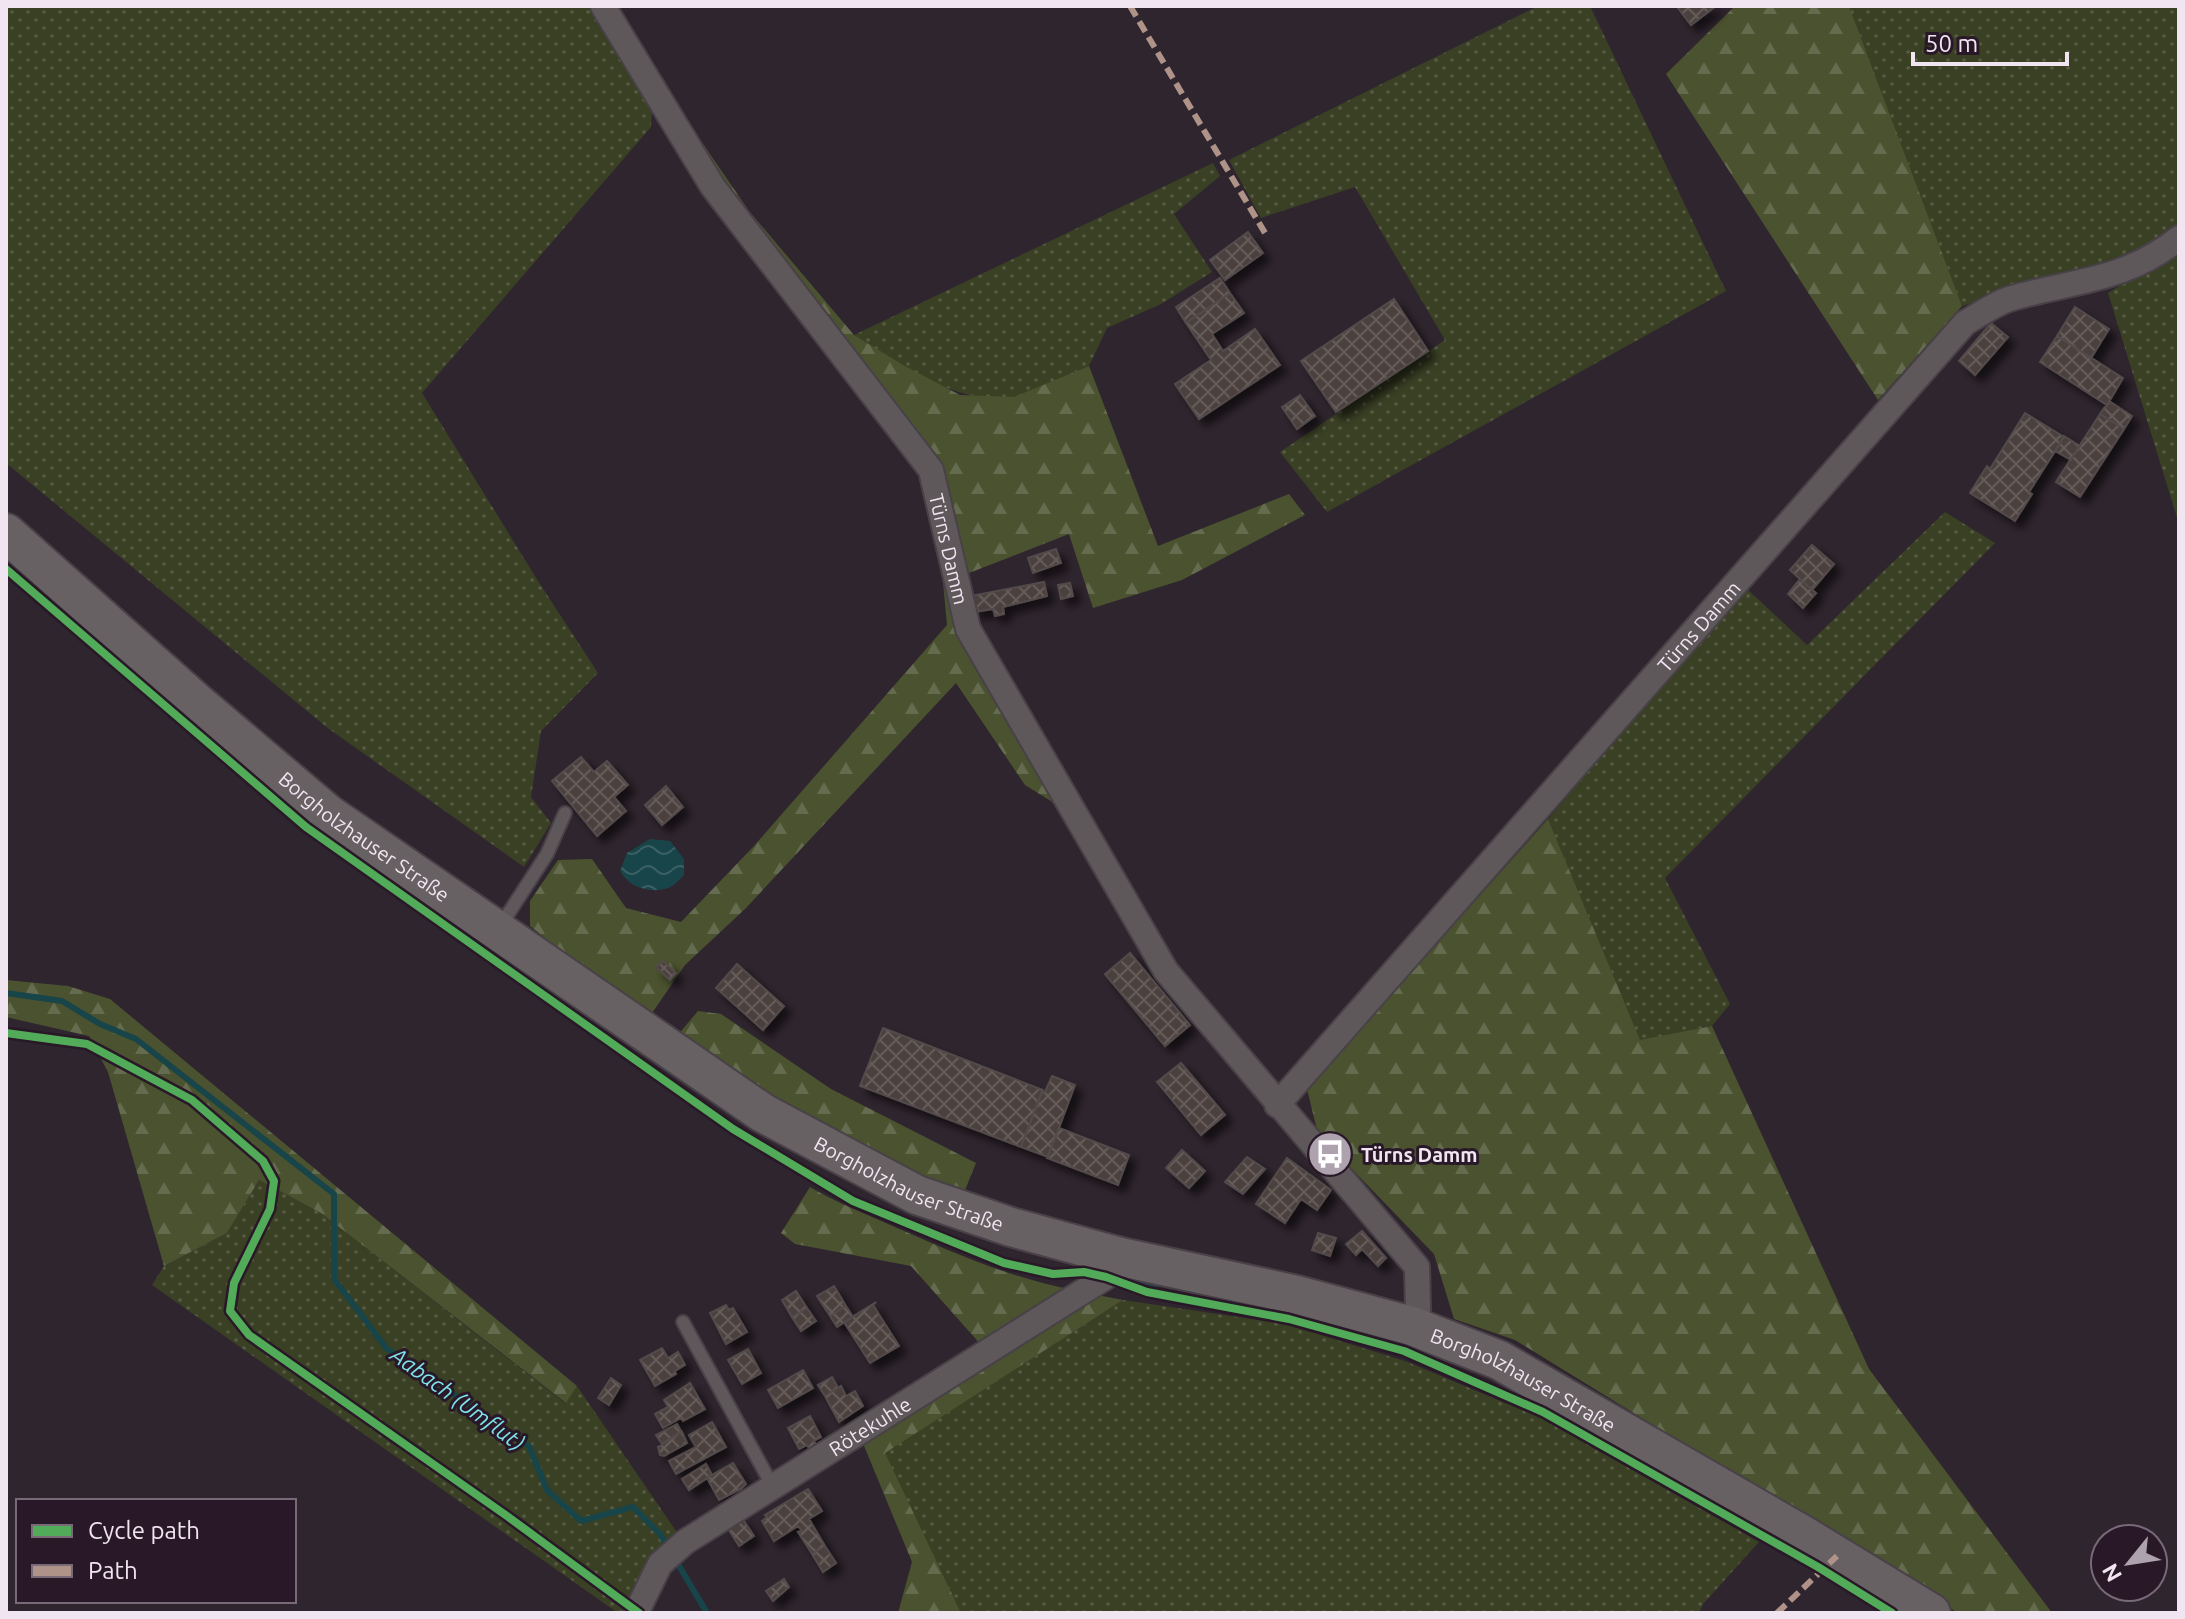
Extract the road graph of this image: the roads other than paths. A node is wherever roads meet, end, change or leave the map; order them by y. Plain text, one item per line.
1 (603, 6) edge
2 (2179, 238) edge
3 (6, 533) edge
4 (565, 813) dead end
5 (497, 932) junction
6 (1277, 1105) junction
7 (1121, 1257) junction
8 (683, 1322) dead end
9 (1412, 1326) junction
10 (773, 1487) junction
11 (636, 1613) edge
12 (1931, 1613) edge

1 - 6 street, Türns Damm
2 - 6 street, Türns Damm
3 - 5 main road, Borgholzhauser Straße
4 - 5 lane
5 - 7 main road, Borgholzhauser Straße
6 - 9 street, Türns Damm
7 - 9 main road, Borgholzhauser Straße
7 - 10 street, Rötekuhle
8 - 10 lane
9 - 12 main road, Borgholzhauser Straße
10 - 11 street, Rötekuhle

